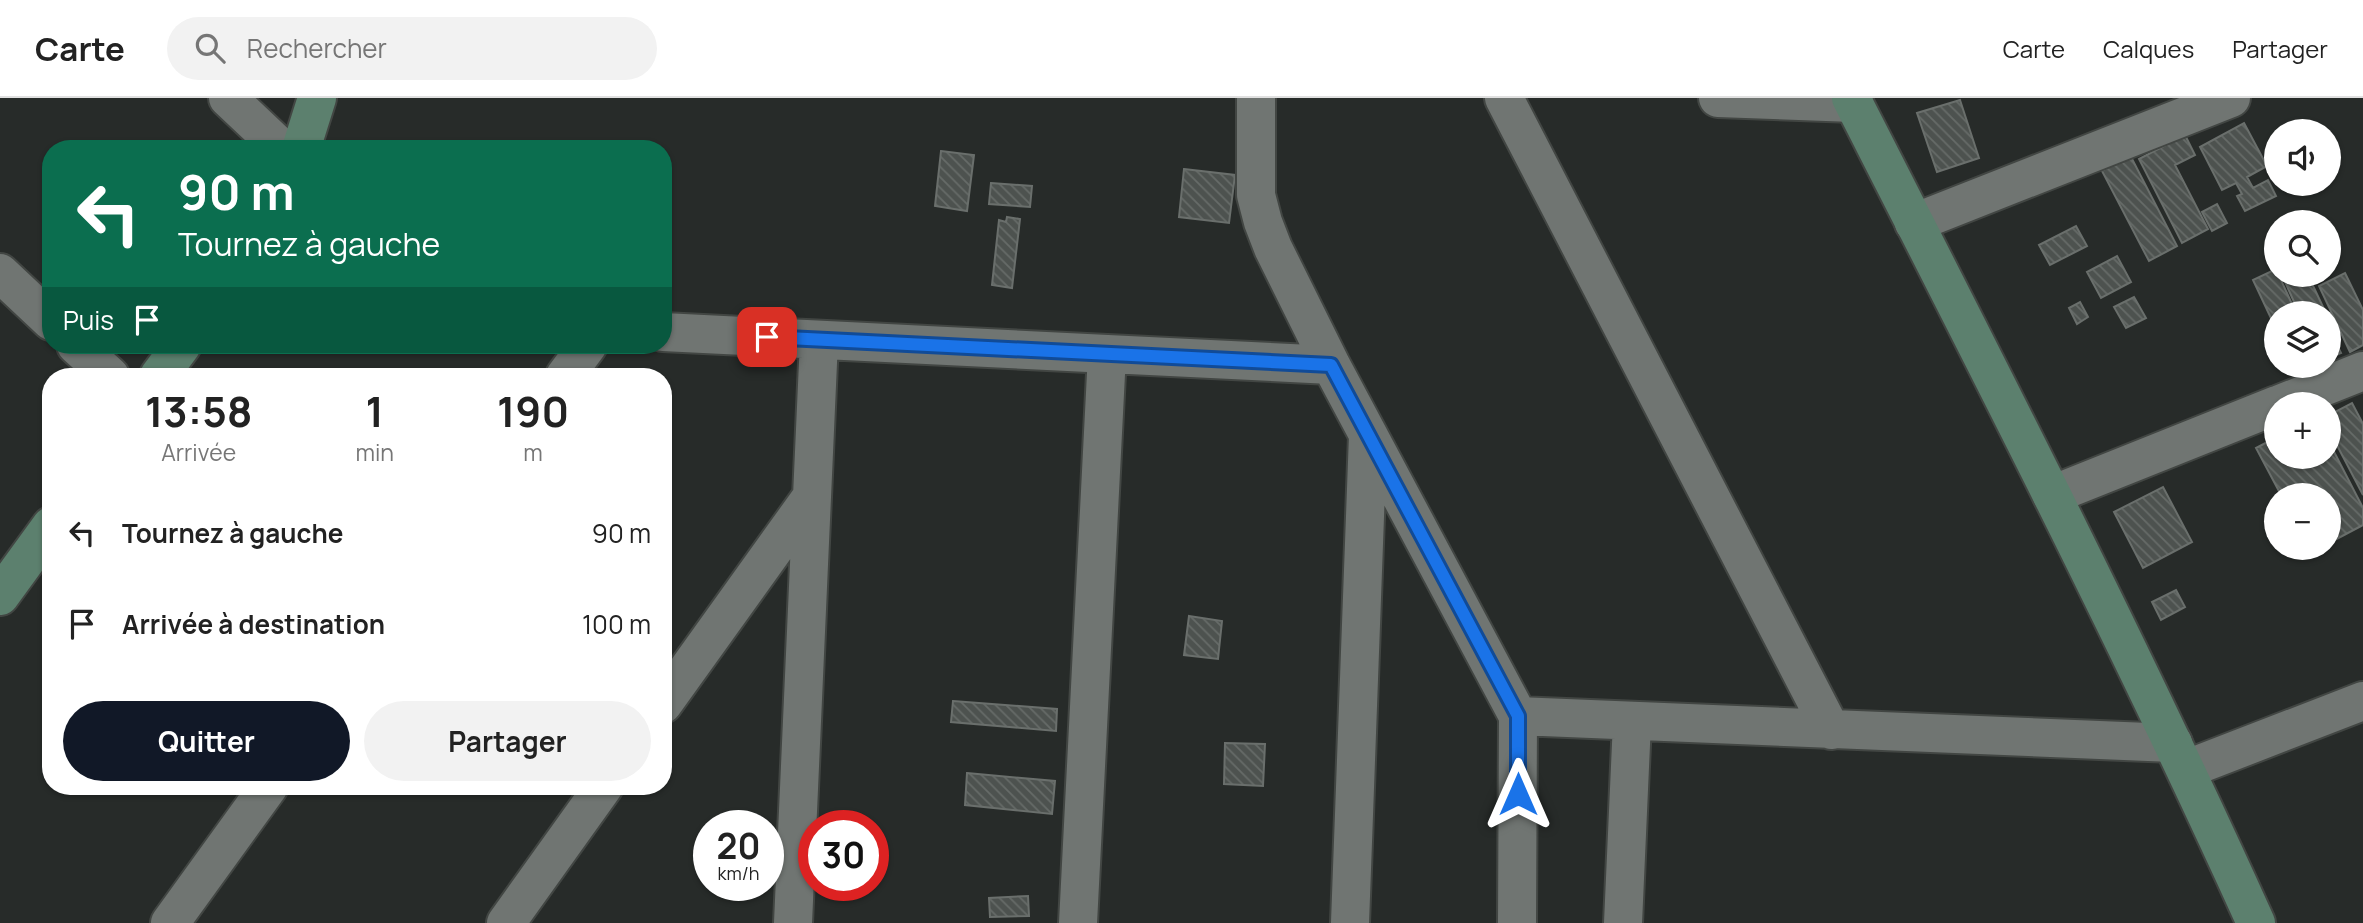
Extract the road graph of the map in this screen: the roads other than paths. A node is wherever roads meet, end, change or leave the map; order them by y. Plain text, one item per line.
1 (228, 98) edge
2 (317, 98) edge
3 (1256, 98) edge
4 (1504, 98) edge
5 (1718, 98) edge
6 (2231, 98) edge
7 (1853, 101) edge
8 (272, 140) edge
9 (304, 140) edge
10 (1914, 223) junction
11 (0, 273) edge
12 (42, 313) edge
13 (672, 332) edge
14 (819, 340) junction
15 (86, 354) edge
16 (1107, 354) junction
17 (1331, 365) junction
18 (101, 368) edge
19 (2363, 371) edge
20 (2310, 392) edge
21 (2264, 411) edge
22 (1368, 435) junction
23 (2052, 495) junction
24 (810, 499) junction
25 (42, 538) edge
26 (0, 596) edge
27 (672, 691) edge
28 (2363, 701) edge
29 (1518, 716) junction
30 (1632, 722) junction
31 (1831, 730) junction
32 (2180, 756) junction
33 (262, 795) edge
34 (598, 795) edge
35 (170, 923) edge
36 (506, 923) edge
37 (793, 923) edge
38 (1078, 923) edge
39 (1350, 923) edge
40 (1517, 923) edge
41 (1623, 923) edge
42 (2256, 923) edge

1 - 8 street
2 - 9 street
3 - 17 street
4 - 31 street
5 - 7 street
6 - 10 street
7 - 10 street
10 - 23 street
11 - 12 street
13 - 14 street
14 - 16 street
14 - 24 street
15 - 18 street
16 - 17 street
16 - 38 street
17 - 22 street
19 - 20 street
21 - 23 street
22 - 29 street
22 - 39 street
23 - 32 street
24 - 27 street
24 - 37 street
25 - 26 street
28 - 32 street
29 - 30 street
29 - 40 street
30 - 31 street
30 - 41 street
31 - 32 street
32 - 42 street
33 - 35 street
34 - 36 street

